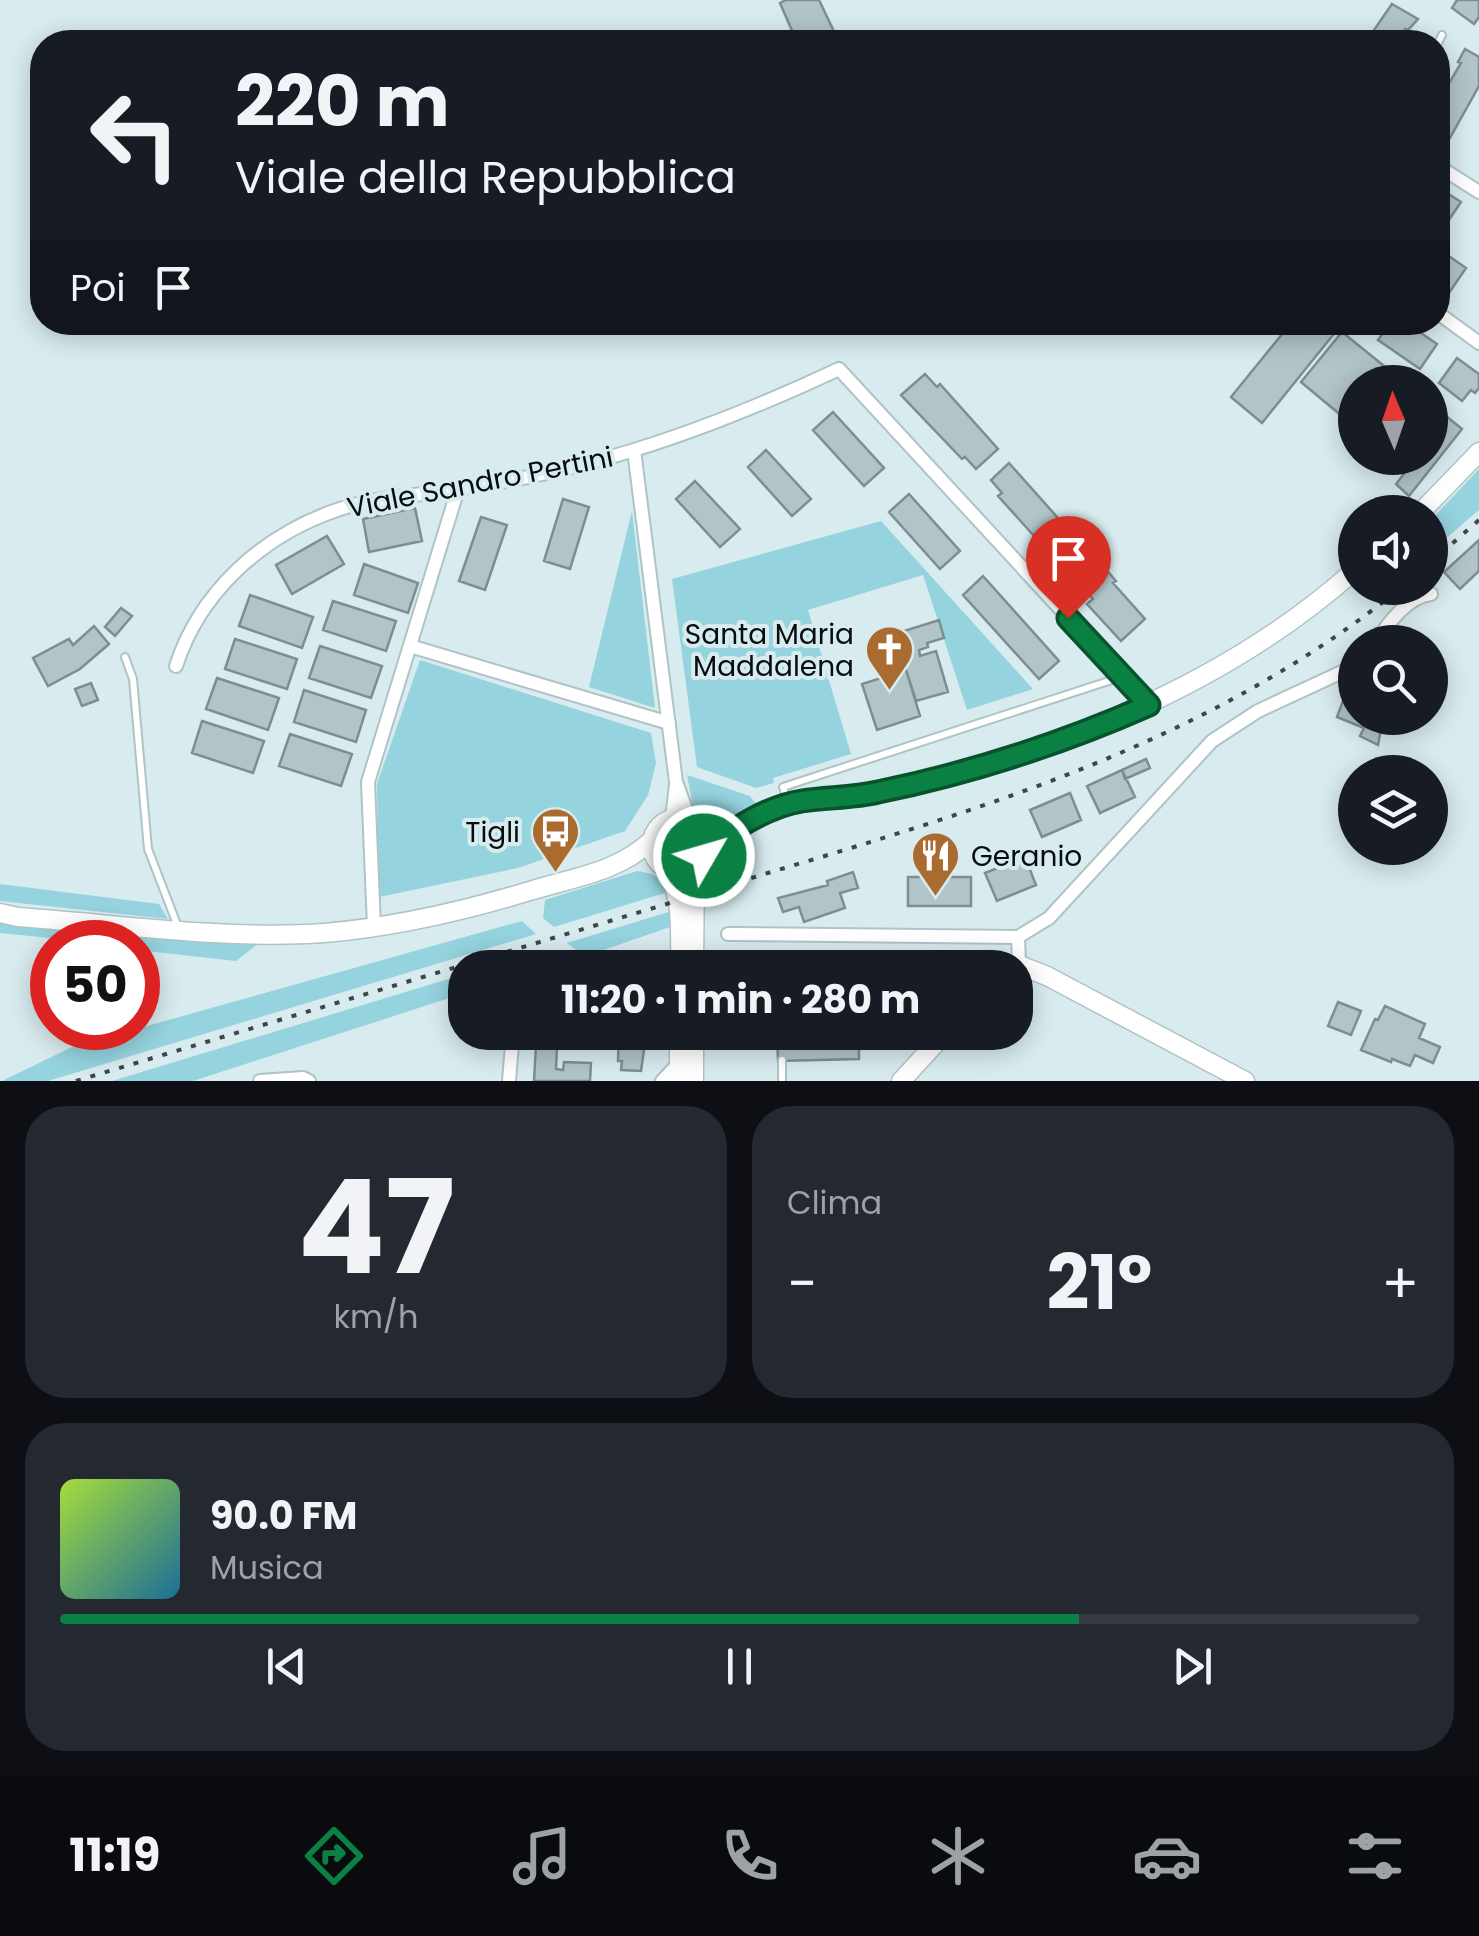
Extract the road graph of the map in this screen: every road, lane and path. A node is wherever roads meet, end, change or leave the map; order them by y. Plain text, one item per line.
1 (1450, 174) edge
2 (1479, 192) edge
3 (1450, 322) edge
4 (1479, 343) edge
5 (634, 450) junction
6 (1479, 452) edge
7 (458, 489) junction
8 (1437, 495) edge
9 (1338, 583) edge
10 (1409, 605) edge
11 (1387, 625) edge
12 (410, 646) junction
13 (125, 657) dead end
14 (176, 666) dead end
15 (1338, 673) edge
16 (1122, 676) junction
17 (1149, 705) junction
18 (669, 723) junction
19 (789, 805) junction
20 (752, 819) junction
21 (687, 822) junction
22 (651, 841) junction
23 (706, 849) junction
24 (622, 863) junction
25 (664, 868) junction
26 (694, 868) junction
27 (0, 913) edge
28 (178, 928) junction
29 (374, 928) junction
30 (728, 934) dead end
31 (1018, 937) junction
32 (680, 950) edge
33 (694, 950) edge
34 (1018, 950) edge
35 (1033, 972) edge
36 (512, 1050) edge
37 (694, 1050) edge
38 (929, 1050) edge
39 (782, 1060) dead end
40 (679, 1072) edge
41 (260, 1081) edge
42 (309, 1081) edge
43 (509, 1081) edge
44 (662, 1081) edge
45 (694, 1081) edge
46 (782, 1081) edge
47 (901, 1081) edge
48 (1246, 1081) edge

1 - 2 street
3 - 4 street
5 - 7 street, Viale Sandro Pertini
5 - 16 street, Viale Sandro Pertini
5 - 18 street
6 - 8 main road
7 - 12 street
7 - 14 street, Viale Sandro Pertini
9 - 17 main road
10 - 11 street
12 - 18 street
12 - 29 street
13 - 28 lane
15 - 31 street
16 - 17 street
16 - 19 lane
17 - 19 main road
18 - 21 street
19 - 20 main road
20 - 21 main road
20 - 23 main road
21 - 22 main road
21 - 23 main road
22 - 24 main road
22 - 25 main road
23 - 26 main road
24 - 25 main road
24 - 29 main road
25 - 26 main road
25 - 32 main road
26 - 33 main road
27 - 28 main road
28 - 29 main road
30 - 31 street
31 - 34 street
35 - 48 main road
36 - 43 street
37 - 45 main road
38 - 47 main road
39 - 46 lane
40 - 44 street
41 - 42 street

